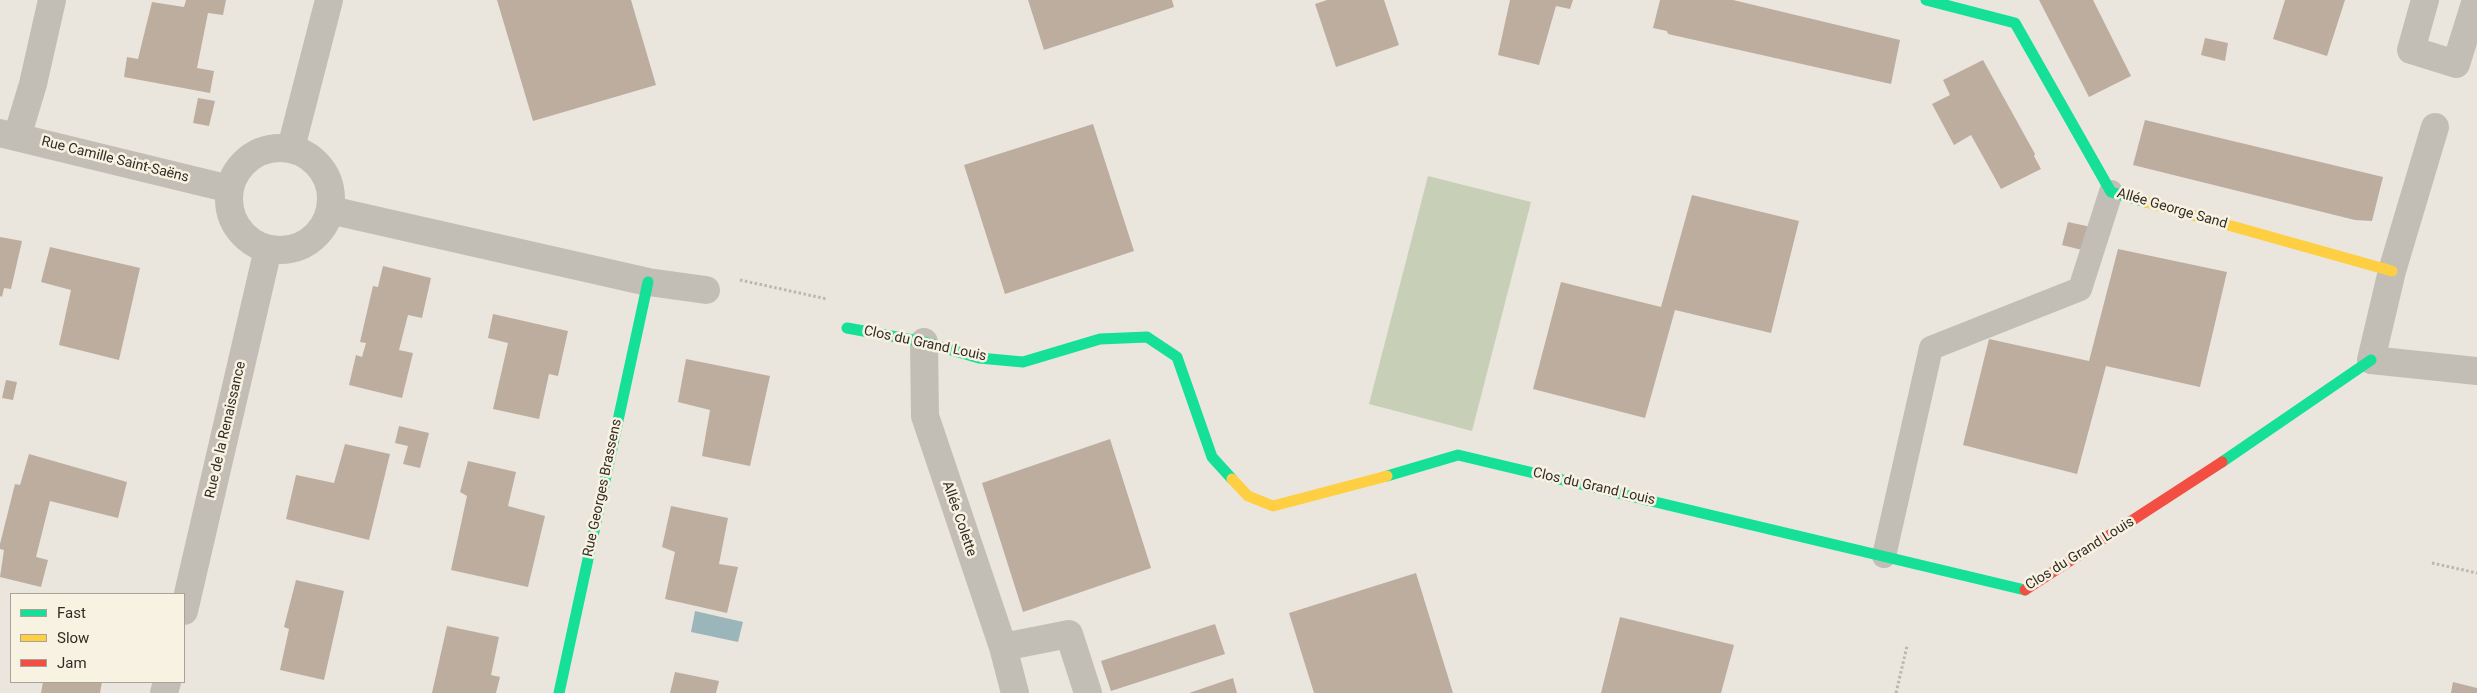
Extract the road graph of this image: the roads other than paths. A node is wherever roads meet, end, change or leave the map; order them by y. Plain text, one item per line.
1 (52, 0) edge
2 (329, 0) edge
3 (1926, 0) edge
4 (2425, 0) edge
5 (2476, 0) edge
6 (2436, 127) dead end
7 (9, 135) edge
8 (291, 148) junction
9 (230, 188) junction
10 (2111, 192) junction
11 (330, 210) junction
12 (268, 248) junction
13 (2392, 271) junction
14 (648, 282) junction
15 (706, 290) road end
16 (847, 328) road end
17 (924, 342) junction
18 (2372, 360) junction
19 (2477, 371) edge
20 (1884, 556) junction
21 (185, 607) edge
22 (1003, 647) junction
23 (559, 693) edge
24 (1015, 693) edge
25 (1088, 693) edge

1 - 7 street
2 - 8 street
3 - 10 street, Allée George Sand
4 - 5 street
6 - 13 street
7 - 9 street, Rue Camille Saint-Saëns
8 - 9 street
8 - 11 street
9 - 12 street
10 - 13 street, Allée George Sand
10 - 20 lane
11 - 12 street
11 - 14 street
12 - 21 street, Rue de la Renaissance
13 - 18 street
14 - 15 street
14 - 23 street, Rue Georges Brassens
16 - 17 street, Clos du Grand Louis
17 - 20 street, Clos du Grand Louis
17 - 22 street, Allée Colette
18 - 19 street
18 - 20 street, Clos du Grand Louis
22 - 24 street, Allée Colette
22 - 25 street

